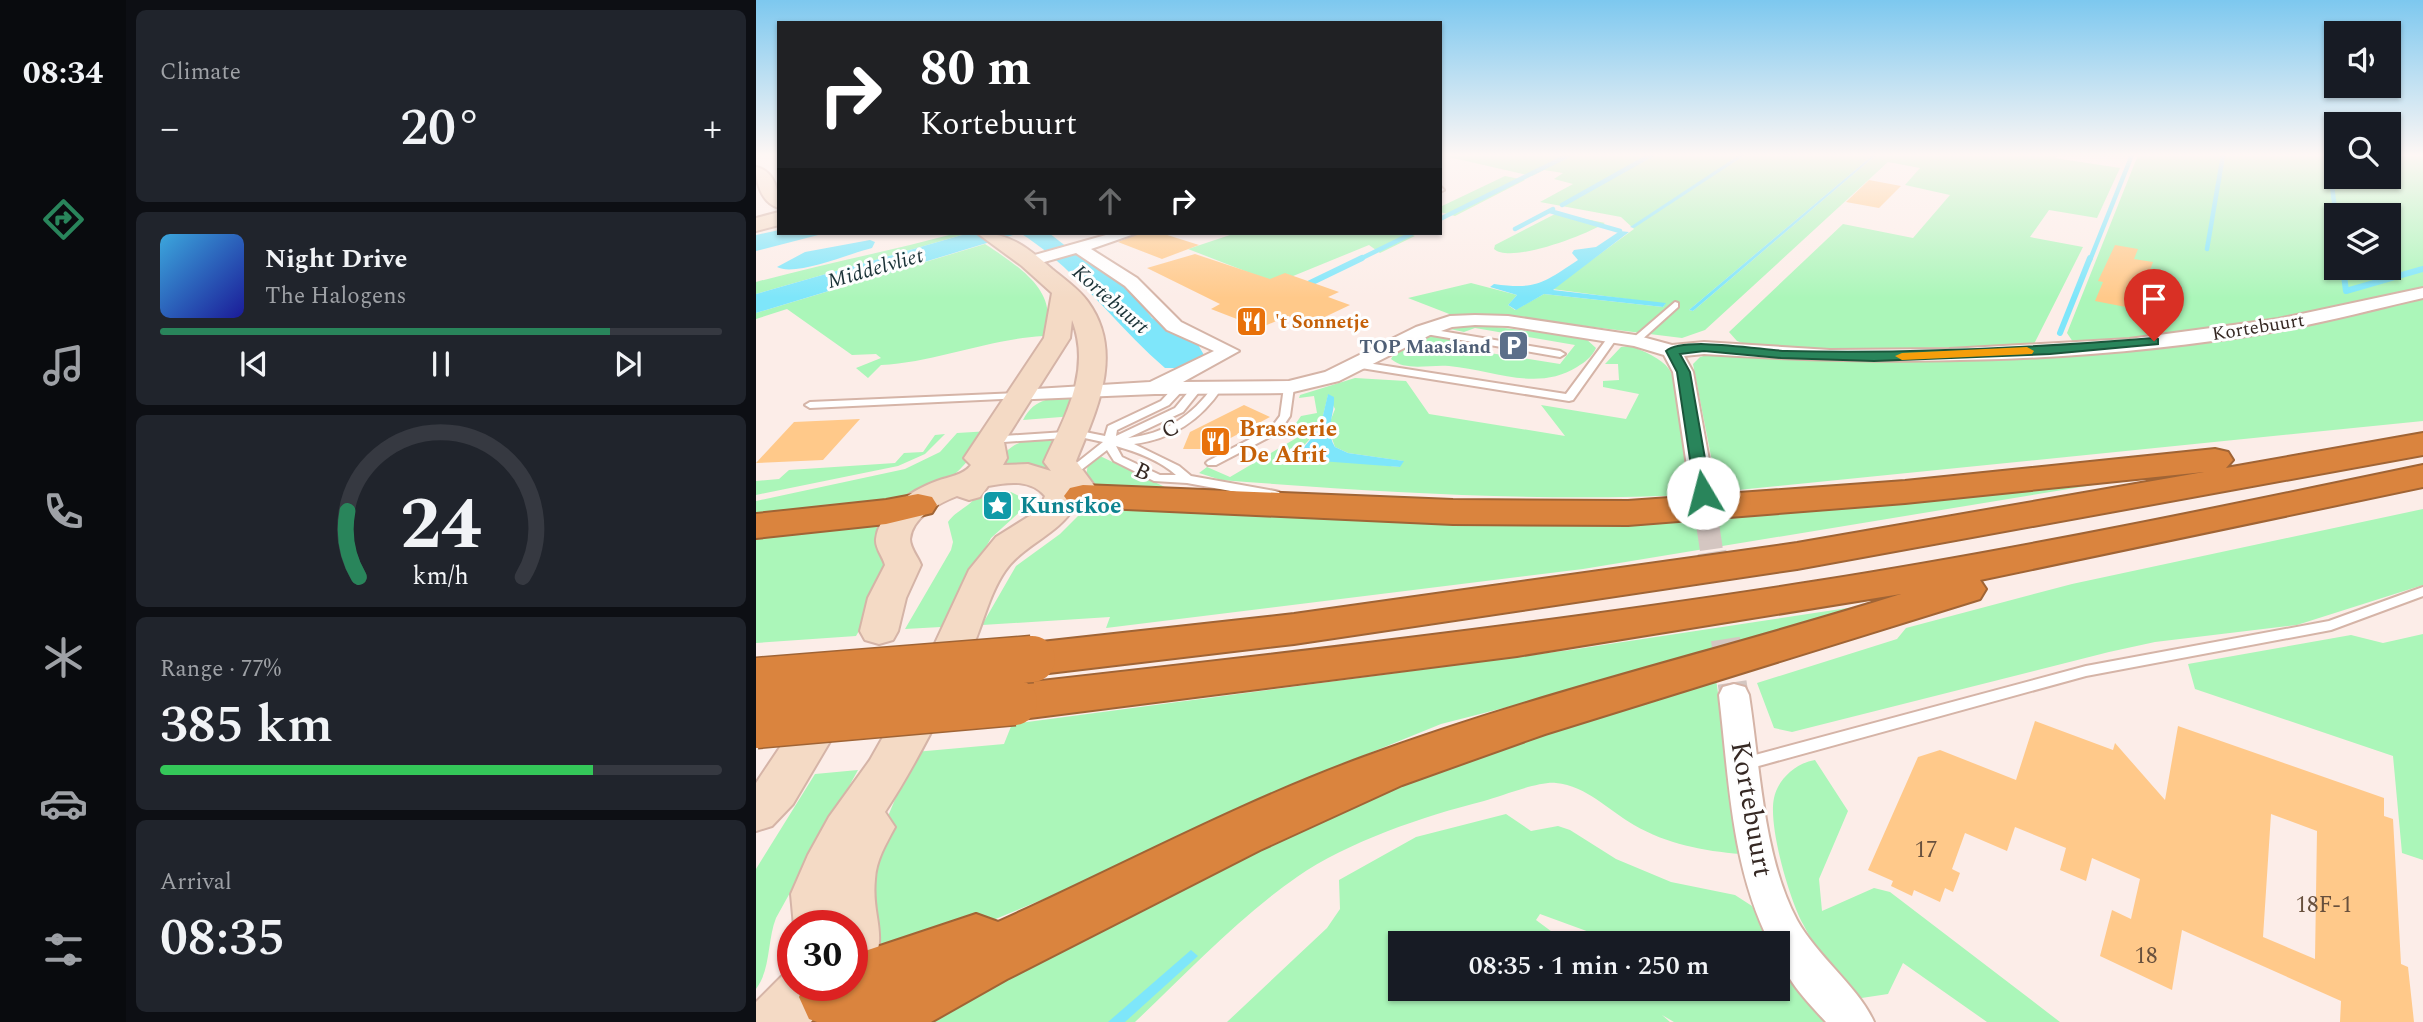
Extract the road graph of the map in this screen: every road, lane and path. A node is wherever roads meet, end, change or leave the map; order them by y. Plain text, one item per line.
1 (777, 219) edge
2 (756, 225) edge
3 (1122, 235) edge
4 (994, 237) edge
5 (1077, 248) junction
6 (1040, 258) junction
7 (2423, 293) edge
8 (1063, 294) junction
9 (1675, 305) dead end
10 (1423, 331) junction
11 (1612, 338) junction
12 (1635, 341) junction
13 (1672, 351) junction
14 (1560, 354) dead end
15 (1361, 365) junction
16 (1289, 387) junction
17 (1154, 388) junction
18 (1198, 388) junction
19 (1090, 390) junction
20 (1019, 396) junction
21 (810, 405) dead end
22 (1073, 435) junction
23 (989, 440) junction
24 (1109, 443) junction
25 (2423, 444) edge
26 (2367, 454) junction
27 (1212, 463) dead end
28 (2423, 476) edge
29 (967, 481) junction
30 (1185, 489) junction
31 (1703, 493) tunnel mouth
32 (1073, 495) junction
33 (918, 505) junction
34 (756, 526) edge
35 (2096, 545) junction
36 (914, 560) junction
37 (2423, 591) edge
38 (756, 681) edge
39 (1734, 695) tunnel mouth
40 (756, 726) edge
41 (1744, 764) junction
42 (766, 801) edge
43 (756, 839) edge
44 (829, 903) edge
45 (868, 981) edge
46 (821, 1001) edge
47 (775, 1022) edge
48 (1853, 1022) edge

1 - 2 main road
3 - 5 street
4 - 6 main road
5 - 6 street
5 - 17 street, Kortebuurt
6 - 8 main road
7 - 13 street, Kortebuurt
8 - 19 main road
8 - 20 main road
9 - 12 lane
10 - 11 street, Kortebuurt
10 - 14 lane
10 - 15 street, Kortebuurt
11 - 12 street, Kortebuurt
11 - 15 lane
12 - 13 street, Kortebuurt
13 - 31 street
15 - 16 street, Kortebuurt
16 - 18 street, Kortebuurt
16 - 27 lane
17 - 18 street, Kortebuurt
17 - 19 street, Kortebuurt
18 - 24 lane
18 - 24 lane
18 - 24 lane, C
19 - 20 street, Kortebuurt
19 - 22 main road
20 - 21 lane
20 - 23 main road
22 - 23 lane
22 - 24 lane
22 - 32 main road
23 - 29 main road
24 - 30 lane, B
24 - 30 lane
24 - 32 lane
25 - 26 highway
26 - 30 highway
26 - 38 highway, bridge
28 - 35 highway
29 - 32 main road
29 - 33 main road
29 - 36 main road
30 - 32 highway
32 - 44 main road
33 - 34 highway
33 - 36 main road
35 - 40 highway, bridge
35 - 45 highway
36 - 42 main road
37 - 41 lane
39 - 41 street, Kortebuurt
41 - 48 street, Kortebuurt
42 - 43 main road
46 - 47 main road

